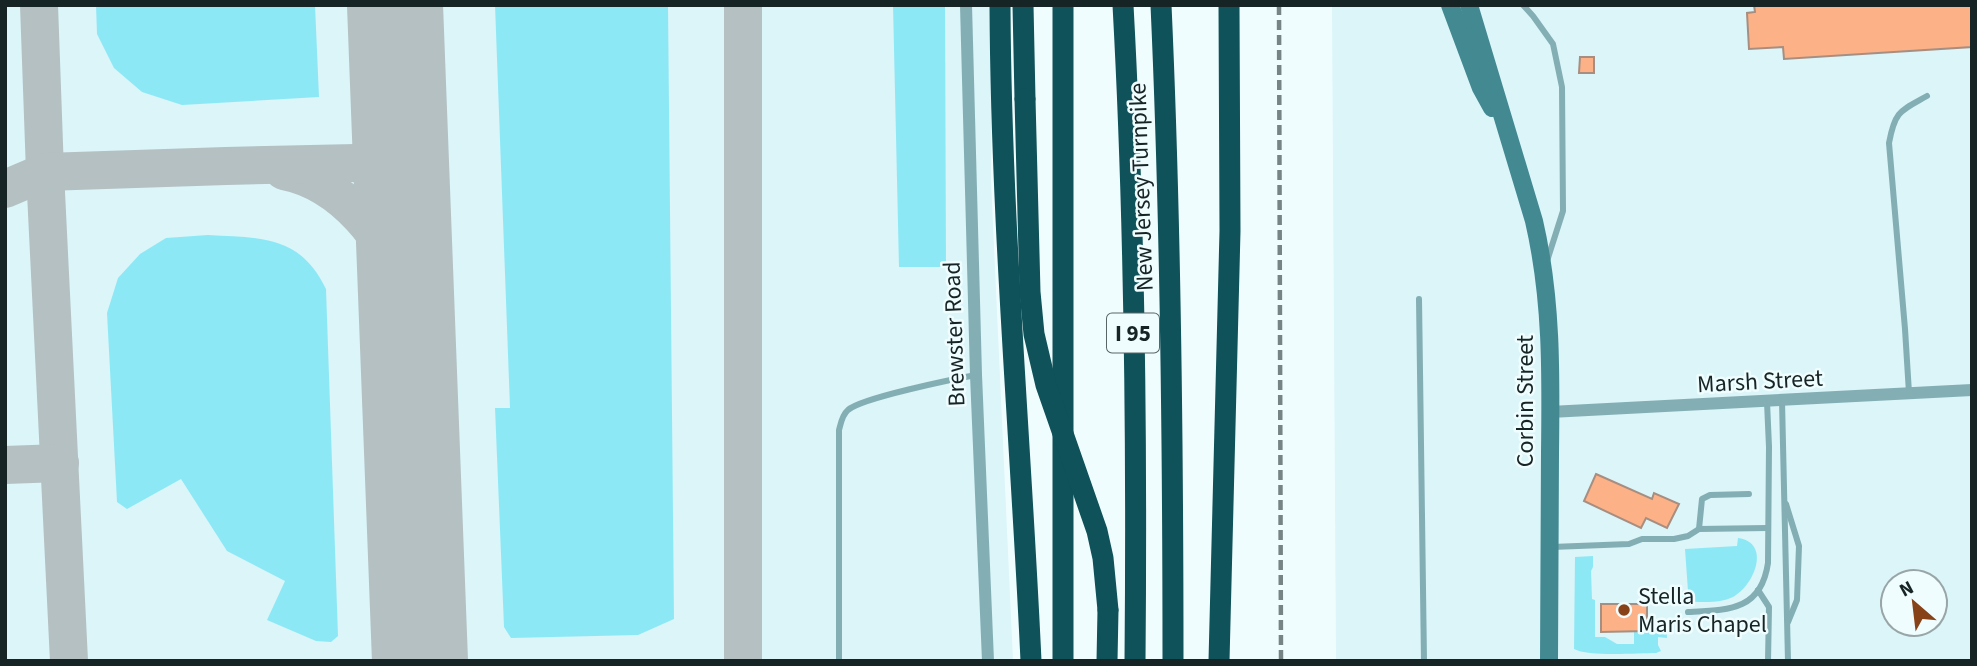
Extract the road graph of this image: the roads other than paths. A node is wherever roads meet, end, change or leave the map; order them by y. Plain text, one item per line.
1 (966, 5) edge
2 (1000, 5) edge
3 (1023, 5) edge
4 (1063, 5) edge
5 (1123, 5) edge
6 (1161, 5) edge
7 (1229, 5) edge
8 (1450, 5) edge
9 (1469, 5) edge
10 (1523, 5) edge
11 (1927, 96) dead end
12 (1511, 146) junction
13 (1544, 269) junction
14 (1419, 299) dead end
15 (976, 375) junction
16 (1972, 390) edge
17 (1909, 393) junction
18 (1782, 401) junction
19 (1768, 402) junction
20 (1550, 412) junction
21 (1749, 494) dead end
22 (1784, 498) junction
23 (1699, 528) junction
24 (1768, 528) junction
25 (1550, 547) junction
26 (1758, 590) junction
27 (1688, 612) dead end
28 (1787, 624) junction
29 (839, 661) edge
30 (988, 661) edge
31 (1031, 661) edge
32 (1063, 661) edge
33 (1107, 661) edge
34 (1135, 661) edge
35 (1173, 661) edge
36 (1219, 661) edge
37 (1424, 661) edge
38 (1549, 661) edge
39 (1768, 661) edge
40 (1788, 661) edge

1 - 15 street, Brewster Road
2 - 31 highway
3 - 33 highway, bridge
4 - 32 highway
5 - 34 highway, New Jersey Turnpike / I 95
6 - 35 highway, New Jersey Turnpike / I 95
7 - 36 highway
8 - 12 main road, Corbin Street
9 - 12 main road, Corbin Street
10 - 13 lane
11 - 17 lane
12 - 13 main road, Corbin Street
13 - 20 main road, Corbin Street
14 - 37 lane
15 - 29 lane
15 - 30 street, Brewster Road
16 - 17 street, Marsh Street
17 - 18 street, Marsh Street
18 - 19 street, Marsh Street
18 - 22 lane
19 - 20 street, Marsh Street
19 - 24 lane
20 - 25 main road, Corbin Street
21 - 23 lane
22 - 28 lane
22 - 28 lane
23 - 24 lane
23 - 25 lane
24 - 26 lane
25 - 38 main road, Corbin Street
26 - 27 lane
26 - 39 lane
28 - 40 lane

